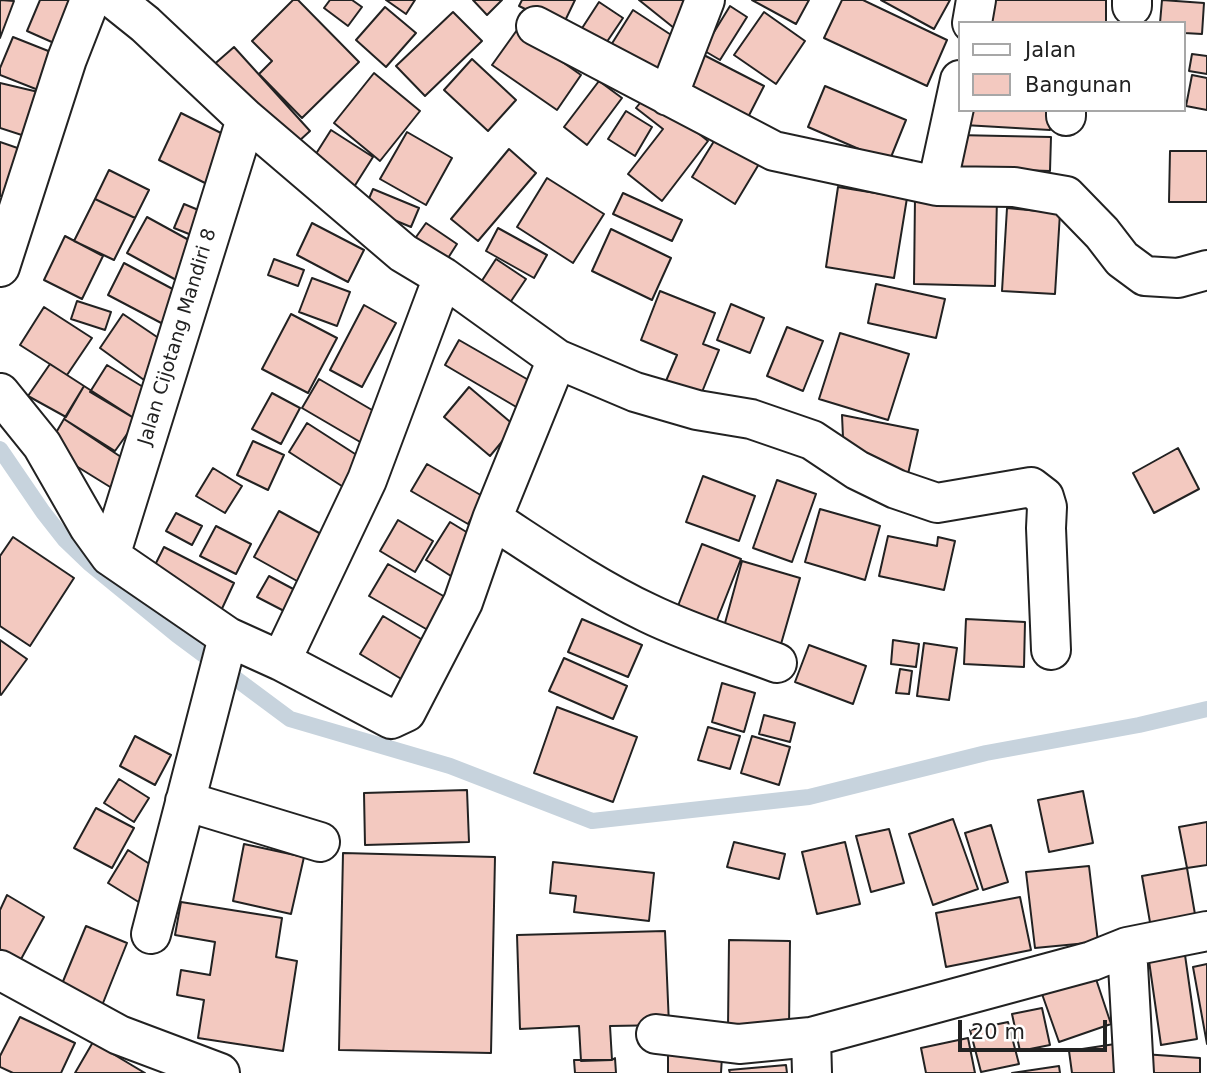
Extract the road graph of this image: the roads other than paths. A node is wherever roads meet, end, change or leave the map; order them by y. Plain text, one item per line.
1 (90, 0) edge
2 (115, 0) edge
3 (705, 0) edge
4 (976, 0) edge
5 (972, 21) edge
6 (536, 26) dead end
7 (958, 89) edge
8 (668, 96) junction
9 (246, 119) junction
10 (937, 186) junction
11 (0, 267) edge
12 (1207, 270) edge
13 (443, 277) junction
14 (557, 359) junction
15 (0, 393) edge
16 (492, 519) junction
17 (110, 555) junction
18 (228, 637) junction
19 (1051, 650) dead end
20 (281, 660) junction
21 (777, 663) dead end
22 (185, 801) junction
23 (320, 842) dead end
24 (1207, 930) edge
25 (151, 934) dead end
26 (1127, 947) junction
27 (0, 970) edge
28 (656, 1034) dead end
29 (812, 1055) edge
30 (220, 1073) edge
31 (1134, 1073) edge

1 - 11 street
2 - 9 street
3 - 8 street
4 - 5 street
6 - 8 street
7 - 10 street
8 - 10 street
9 - 13 street
9 - 17 street, Jalan Cijotang Mandiri 8
10 - 12 street
13 - 14 street
13 - 20 street
14 - 16 street
14 - 19 street
15 - 17 street
16 - 20 street
16 - 21 street
17 - 18 street
18 - 20 street
18 - 22 street
22 - 23 street
22 - 25 street
24 - 26 street
26 - 29 street
26 - 31 street
27 - 30 street
28 - 29 street

